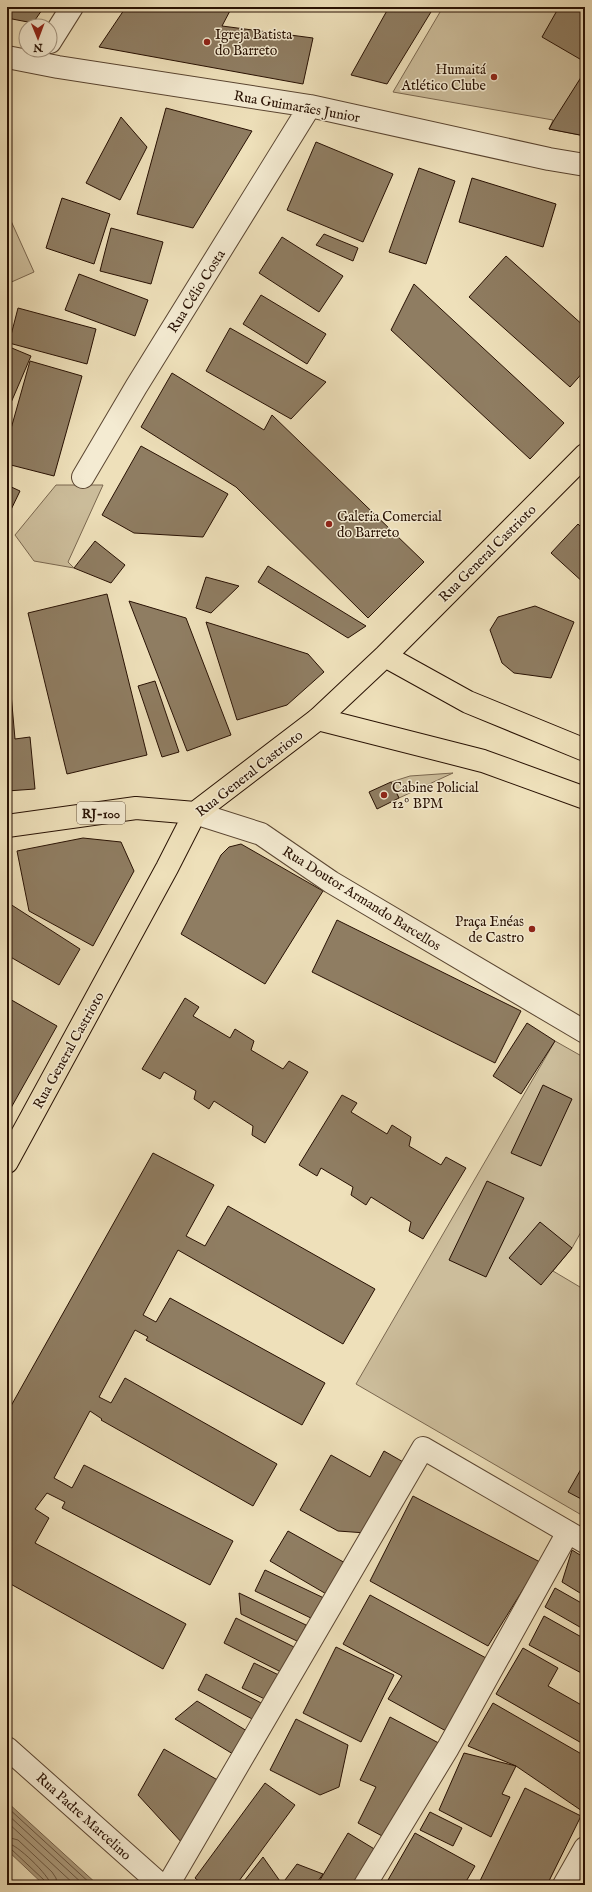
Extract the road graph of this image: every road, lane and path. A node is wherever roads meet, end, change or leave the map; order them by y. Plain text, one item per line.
1 (72, 7) edge
2 (58, 29) edge
3 (7, 57) edge
4 (18, 57) edge
5 (52, 58) edge
6 (310, 106) junction
7 (585, 165) edge
8 (585, 455) edge
9 (83, 477) dead end
10 (384, 656) junction
11 (318, 719) junction
12 (585, 750) edge
13 (585, 798) edge
14 (195, 814) junction
15 (7, 826) edge
16 (585, 1032) edge
17 (7, 1162) edge
18 (576, 1537) edge
19 (7, 1748) edge
20 (585, 1848) edge
21 (161, 1885) edge
22 (168, 1885) edge
23 (365, 1885) edge
24 (564, 1885) edge

1 - 2 street
3 - 4 street, Rua Guimarães Junior
5 - 6 street, Rua Guimarães Junior
6 - 7 street, Rua Guimarães Junior
6 - 9 street, Rua Célio Costa
8 - 10 main road, Rua General Castrioto
10 - 11 main road, Rua General Castrioto
10 - 12 main road
11 - 13 main road
11 - 14 main road, Rua General Castrioto
14 - 15 main road, RJ-100
14 - 16 street, Rua Doutor Armando Barcellos
14 - 17 main road, Rua General Castrioto
18 - 22 street
18 - 23 street
19 - 21 street, Rua Padre Marcelino
20 - 24 street

